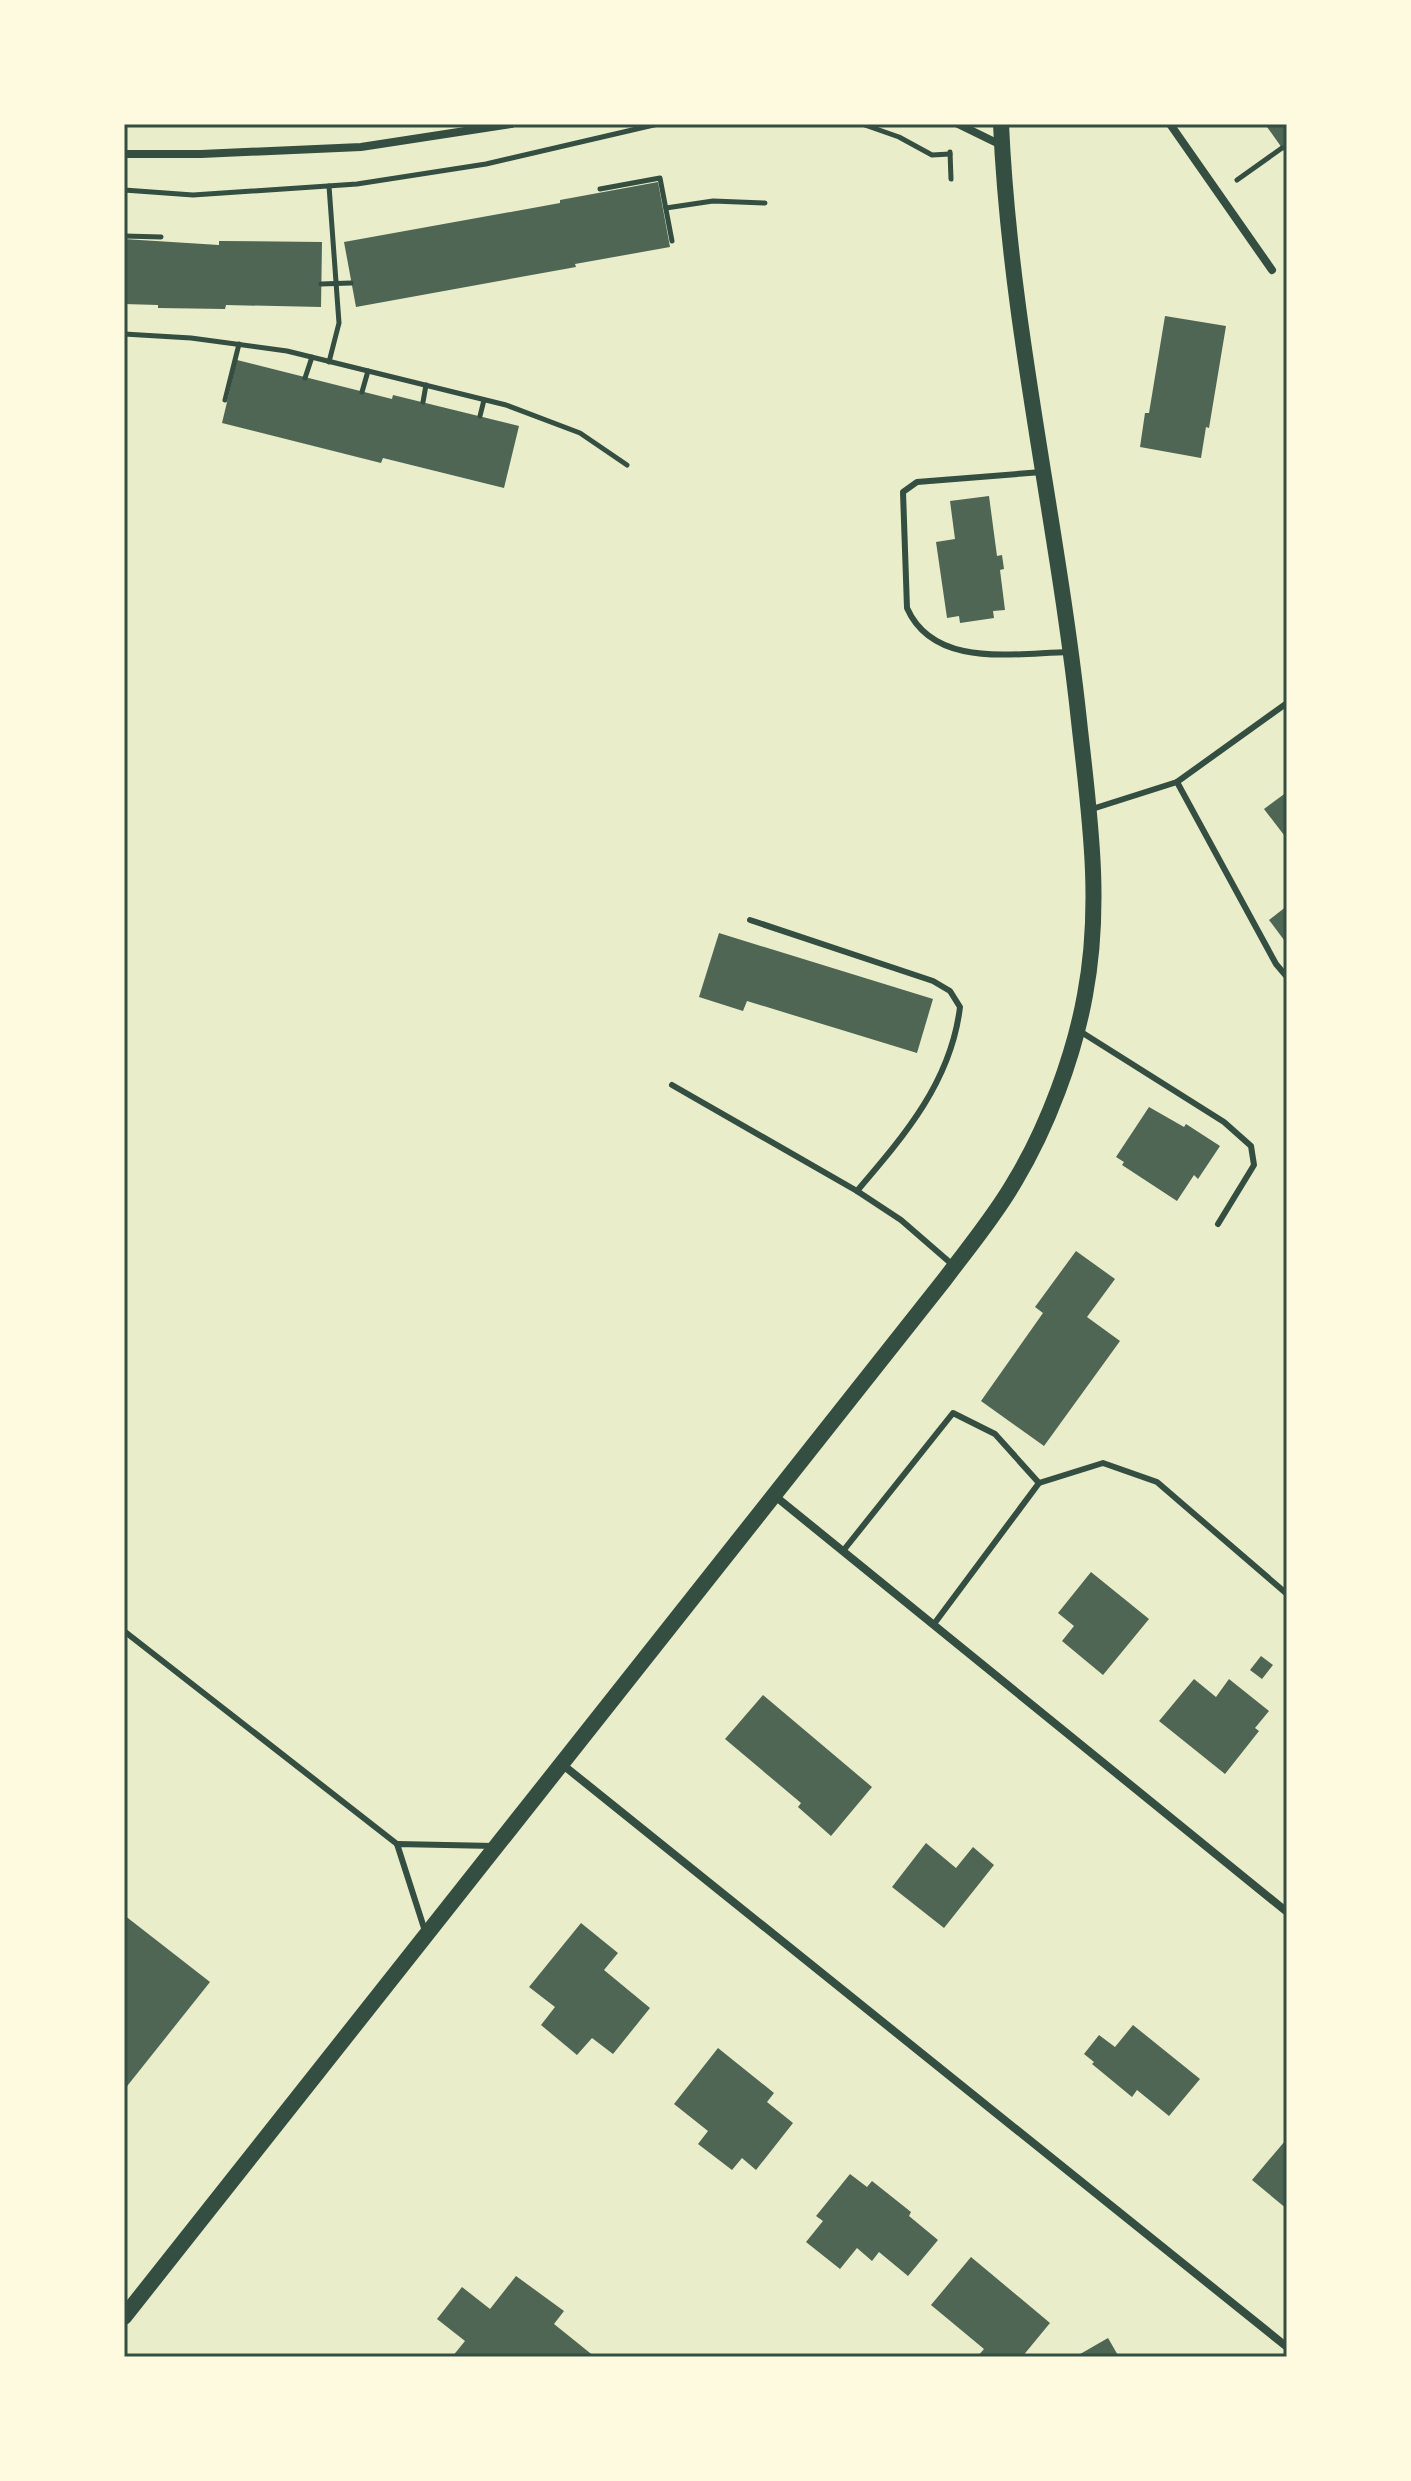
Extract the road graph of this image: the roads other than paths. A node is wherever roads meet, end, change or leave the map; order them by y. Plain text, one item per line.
1 (511, 124) edge
2 (958, 124) edge
3 (1001, 124) edge
4 (1170, 124) edge
5 (1001, 145) junction
6 (124, 154) edge
7 (1272, 270) dead end
8 (1045, 472) junction
9 (1073, 652) junction
10 (1287, 703) edge
11 (1177, 782) junction
12 (1089, 810) junction
13 (750, 920) dead end
14 (1287, 977) edge
15 (1076, 1029) junction
16 (672, 1085) dead end
17 (857, 1191) junction
18 (1218, 1224) dead end
19 (954, 1266) junction
20 (1039, 1483) junction
21 (775, 1496) junction
22 (843, 1551) junction
23 (1287, 1594) edge
24 (934, 1624) junction
25 (124, 1631) edge
26 (563, 1765) junction
27 (397, 1844) junction
28 (498, 1846) junction
29 (1287, 1912) edge
30 (427, 1936) junction
31 (124, 2317) edge
32 (1287, 2347) edge

1 - 6 street
2 - 5 street
3 - 5 main road
4 - 7 street
5 - 8 main road
8 - 9 main road
8 - 9 lane
9 - 12 main road
10 - 11 lane
11 - 12 lane
11 - 14 lane
12 - 15 main road
13 - 17 lane
15 - 18 lane
15 - 19 main road
16 - 17 lane
17 - 19 lane
19 - 21 main road
20 - 22 lane
20 - 23 lane
20 - 24 lane
21 - 22 street
21 - 26 main road
22 - 24 street
24 - 29 street
25 - 27 lane
26 - 28 main road
26 - 32 street
27 - 28 lane
27 - 30 lane
28 - 30 main road
30 - 31 main road

